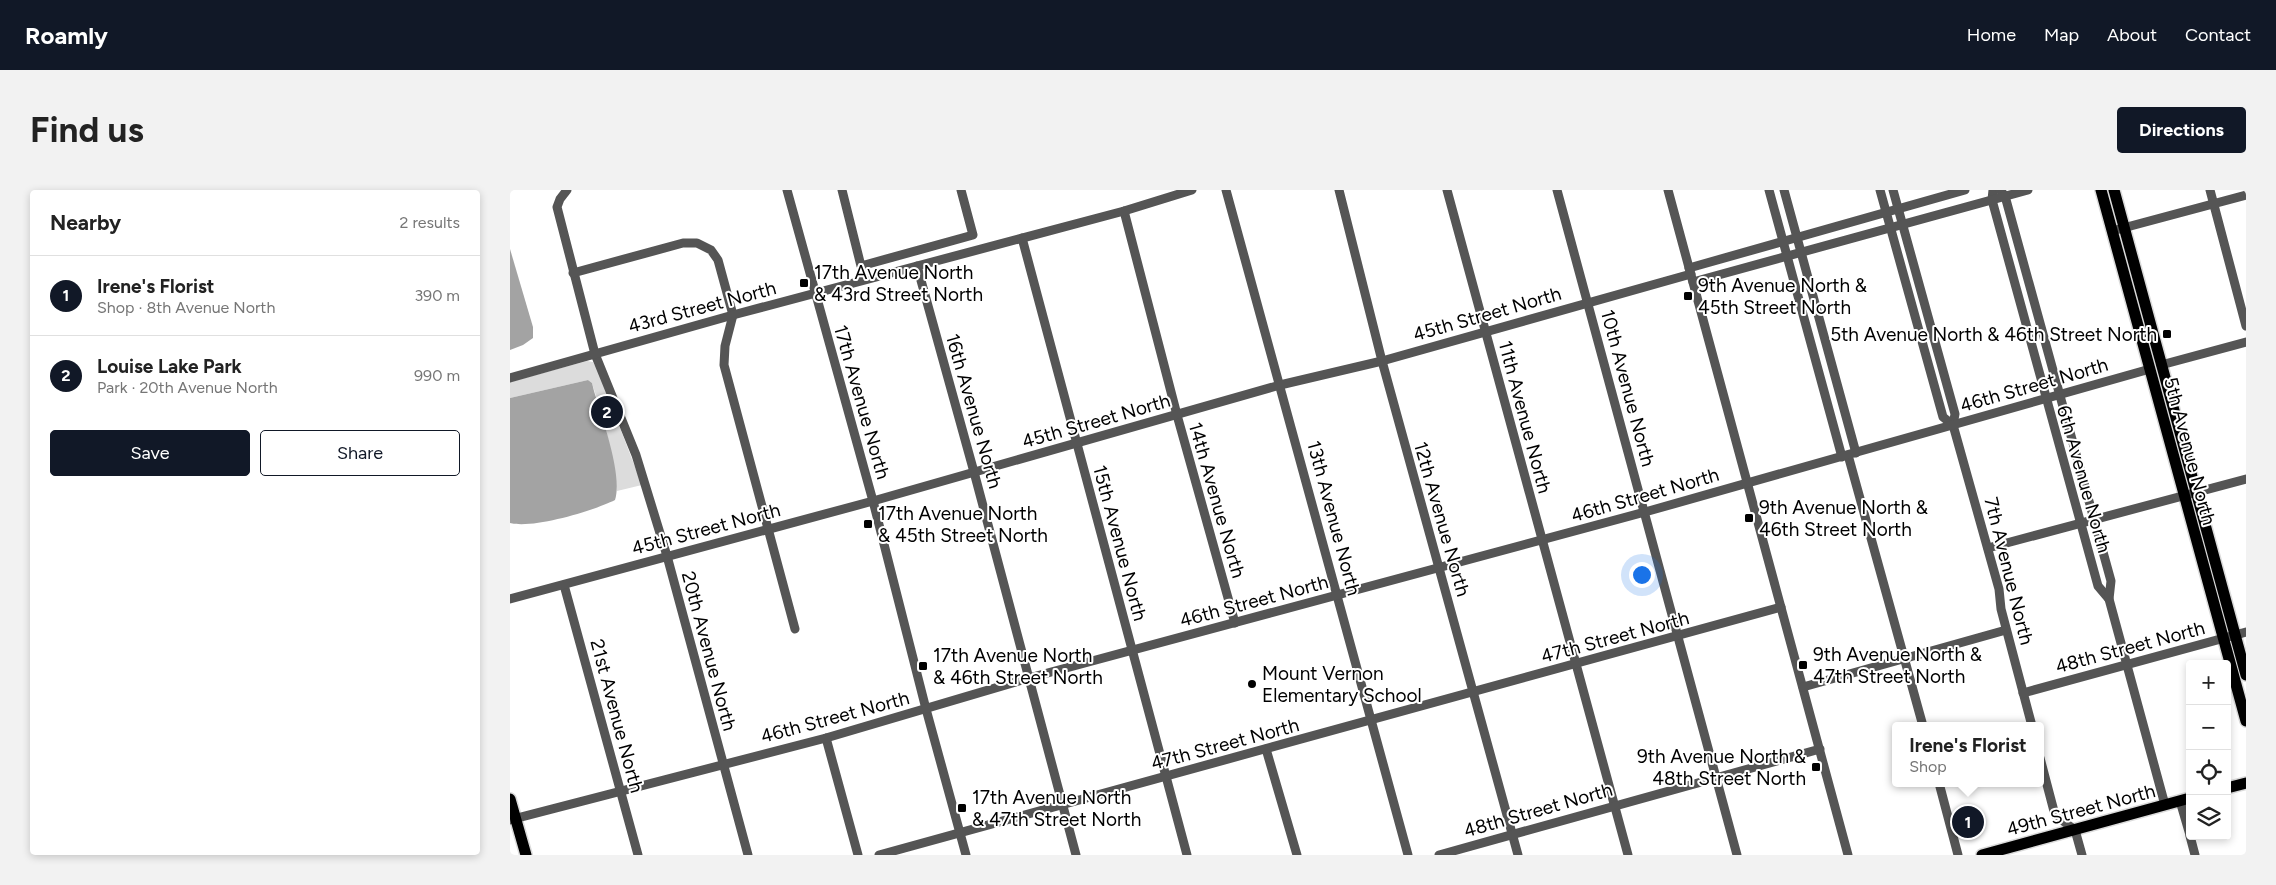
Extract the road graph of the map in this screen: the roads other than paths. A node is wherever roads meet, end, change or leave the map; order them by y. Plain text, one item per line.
1 (567, 190) edge
2 (787, 190) edge
3 (842, 190) edge
4 (961, 190) edge
5 (1192, 190) edge
6 (1226, 190) edge
7 (1338, 190) edge
8 (1447, 190) edge
9 (1557, 190) edge
10 (1668, 190) edge
11 (1769, 190) edge
12 (1784, 190) edge
13 (1880, 190) edge
14 (1893, 190) edge
15 (1966, 190) edge
16 (1993, 190) edge
17 (2028, 190) edge
18 (2101, 190) edge
19 (2114, 190) edge
20 (2210, 190) edge
21 (2003, 193) edge
22 (2246, 195) edge
23 (1992, 200) junction
24 (2214, 204) junction
25 (1898, 209) junction
26 (1124, 211) junction
27 (1886, 212) junction
28 (1903, 224) junction
29 (1890, 227) junction
30 (2124, 228) junction
31 (2112, 231) junction
32 (1797, 237) junction
33 (1022, 238) junction
34 (1783, 241) junction
35 (918, 250) junction
36 (1801, 252) junction
37 (1786, 256) junction
38 (919, 265) junction
39 (573, 273) junction
40 (1691, 275) junction
41 (814, 294) junction
42 (1588, 303) junction
43 (733, 316) junction
44 (2246, 326) edge
45 (1485, 332) junction
46 (2246, 342) edge
47 (595, 354) junction
48 (1382, 360) junction
49 (2162, 365) junction
50 (2150, 369) junction
51 (510, 378) edge
52 (1280, 386) junction
53 (2060, 394) junction
54 (2045, 398) junction
55 (1177, 415) junction
56 (1953, 425) junction
57 (1076, 443) junction
58 (1849, 455) junction
59 (974, 472) junction
60 (2246, 479) edge
61 (1747, 483) junction
62 (2196, 492) junction
63 (2184, 496) junction
64 (873, 501) junction
65 (1645, 512) junction
66 (2094, 521) junction
67 (2080, 524) junction
68 (768, 530) junction
69 (1542, 540) junction
70 (1988, 548) junction
71 (667, 556) junction
72 (1439, 568) junction
73 (564, 585) junction
74 (1338, 595) junction
75 (510, 599) edge
76 (2109, 599) junction
77 (1781, 607) junction
78 (1235, 623) junction
79 (795, 629) dead end
80 (2006, 630) junction
81 (2235, 635) edge
82 (1678, 636) junction
83 (1133, 651) junction
84 (1905, 658) junction
85 (1576, 664) junction
86 (2127, 665) junction
87 (2246, 675) edge
88 (1030, 678) junction
89 (1802, 687) junction
90 (1475, 692) junction
91 (2023, 693) junction
92 (926, 709) junction
93 (1371, 720) junction
94 (2246, 721) edge
95 (1923, 722) edge
96 (2031, 722) edge
97 (826, 738) junction
98 (1266, 749) junction
99 (1820, 749) junction
100 (723, 763) junction
101 (2044, 772) edge
102 (1166, 777) junction
103 (1716, 777) junction
104 (2246, 783) edge
105 (1940, 787) edge
106 (2231, 787) edge
107 (620, 790) junction
108 (510, 799) edge
109 (2185, 799) edge
110 (1061, 805) junction
111 (2165, 805) junction
112 (1615, 806) junction
113 (513, 819) edge
114 (2075, 830) junction
115 (960, 833) junction
116 (1512, 833) junction
117 (2191, 840) edge
118 (526, 855) edge
119 (638, 855) edge
120 (748, 855) edge
121 (858, 855) edge
122 (879, 855) edge
123 (966, 855) edge
124 (1076, 855) edge
125 (1187, 855) edge
126 (1297, 855) edge
127 (1408, 855) edge
128 (1439, 855) edge
129 (1518, 855) edge
130 (1628, 855) edge
131 (1738, 855) edge
132 (1848, 855) edge
133 (1958, 855) edge
134 (1982, 855) edge
135 (2082, 855) edge
136 (2195, 855) edge

1 - 39 street, 20th Avenue North
2 - 41 street, 17th Avenue North
3 - 35 street
4 - 35 street
5 - 26 street, 43rd Street North
6 - 52 street, 13th Avenue North
7 - 48 street, 12th Avenue North
8 - 45 street, 11th Avenue North
9 - 42 street, 10th Avenue North
10 - 40 street
11 - 34 street
12 - 32 street
13 - 27 street, 7th Avenue North
14 - 25 street, 7th Avenue North
15 - 25 street, 45th Street North
16 - 23 street, 6th Avenue North
17 - 21 street, 45th Street North
18 - 31 main road, 5th Avenue North
19 - 30 main road, 5th Avenue North
20 - 24 street
21 - 23 street, 45th Street North
21 - 53 street, 6th Avenue North
22 - 24 street
23 - 28 street, 45th Street North
23 - 54 street, 6th Avenue North
24 - 30 street
24 - 44 street
25 - 27 street, 45th Street North
25 - 28 street, 7th Avenue North
26 - 33 street, 43rd Street North
26 - 55 street, 14th Avenue North
27 - 29 street, 7th Avenue North
27 - 32 street, 45th Street North
28 - 29 street, 45th Street North
28 - 56 street, 7th Avenue North
29 - 36 street, 45th Street North
29 - 56 street, 7th Avenue North
30 - 31 street
30 - 49 main road, 5th Avenue North
31 - 50 main road, 5th Avenue North
32 - 34 street, 45th Street North
32 - 36 street
33 - 38 street, 43rd Street North
33 - 57 street, 15th Avenue North
34 - 37 street
34 - 40 street, 45th Street North
35 - 38 street, 16th Avenue North
36 - 37 street, 45th Street North
36 - 58 street
37 - 40 street, 45th Street North
37 - 58 street
38 - 41 street, 43rd Street North
38 - 59 street, 16th Avenue North
39 - 43 street
39 - 47 street, 20th Avenue North
40 - 42 street, 45th Street North
40 - 61 street
41 - 43 street, 43rd Street North
41 - 64 street, 17th Avenue North
42 - 45 street, 45th Street North
42 - 65 street, 10th Avenue North
43 - 47 street, 43rd Street North
43 - 68 street
45 - 48 street, 45th Street North
45 - 69 street, 11th Avenue North
46 - 49 street
47 - 51 street, 43rd Street North
47 - 71 street, 20th Avenue North
48 - 52 street, 45th Street North
48 - 72 street, 12th Avenue North
49 - 62 main road, 5th Avenue North
50 - 53 street, 46th Street North
50 - 63 main road, 5th Avenue North
52 - 55 street, 45th Street North
52 - 74 street, 13th Avenue North
53 - 54 street, 46th Street North
53 - 66 street, 6th Avenue North
54 - 56 street, 46th Street North
54 - 67 street, 6th Avenue North
55 - 57 street, 45th Street North
55 - 78 street, 14th Avenue North
56 - 58 street, 46th Street North
56 - 70 street, 7th Avenue North
57 - 59 street, 45th Street North
57 - 83 street, 15th Avenue North
58 - 61 street, 46th Street North
58 - 84 street
59 - 64 street, 45th Street North
59 - 88 street, 16th Avenue North
60 - 62 street
61 - 65 street, 46th Street North
61 - 77 street
62 - 63 street
62 - 81 main road, 5th Avenue North
63 - 66 street
63 - 81 main road, 5th Avenue North
64 - 68 street, 45th Street North
64 - 92 street, 17th Avenue North
65 - 69 street, 46th Street North
65 - 82 street, 10th Avenue North
66 - 67 street
66 - 76 street, 6th Avenue North
67 - 70 street
67 - 76 street, 6th Avenue North
68 - 71 street, 45th Street North
68 - 79 street
69 - 72 street, 46th Street North
69 - 85 street, 11th Avenue North
70 - 80 street, 7th Avenue North
71 - 73 street, 45th Street North
71 - 100 street, 20th Avenue North
72 - 74 street, 46th Street North
72 - 90 street, 12th Avenue North
73 - 75 street, 45th Street North
73 - 107 street, 21st Avenue North
74 - 78 street, 46th Street North
74 - 93 street, 13th Avenue North
76 - 86 street, 6th Avenue North
77 - 82 street, 47th Street North
77 - 89 street
78 - 83 street, 46th Street North
80 - 84 street
80 - 91 street, 7th Avenue North
81 - 86 street, 48th Street North
81 - 87 main road, 5th Avenue North
81 - 94 main road, 5th Avenue North
82 - 85 street, 47th Street North
82 - 103 street, 10th Avenue North
83 - 88 street, 46th Street North
83 - 102 street, 15th Avenue North
84 - 89 street
84 - 95 street
85 - 90 street, 47th Street North
85 - 112 street, 11th Avenue North
86 - 91 street, 48th Street North
86 - 111 street, 6th Avenue North
88 - 92 street, 46th Street North
88 - 110 street, 16th Avenue North
89 - 99 street
90 - 93 street, 47th Street North
90 - 116 street, 12th Avenue North
91 - 96 street, 7th Avenue North
92 - 97 street, 46th Street North
92 - 115 street, 17th Avenue North
93 - 98 street, 47th Street North
93 - 127 street, 13th Avenue North
97 - 100 street, 46th Street North
97 - 121 street
98 - 102 street, 47th Street North
98 - 126 street
99 - 103 street, 48th Street North
99 - 132 street
100 - 107 street, 46th Street North
100 - 120 street, 20th Avenue North
101 - 114 street
102 - 110 street, 47th Street North
102 - 125 street, 15th Avenue North
103 - 112 street, 48th Street North
103 - 131 street, 10th Avenue North
104 - 106 main road
105 - 133 street
107 - 113 street, 46th Street North
107 - 119 street, 21st Avenue North
108 - 113 main road
109 - 111 main road, 49th Street North
110 - 115 street, 47th Street North
110 - 124 street, 16th Avenue North
111 - 114 main road, 49th Street North
112 - 116 street, 48th Street North
112 - 130 street, 11th Avenue North
113 - 118 main road
114 - 134 main road, 49th Street North
114 - 135 street
115 - 122 street, 47th Street North
115 - 123 street, 17th Avenue North
116 - 128 street, 48th Street North
116 - 129 street, 12th Avenue North
117 - 136 street

